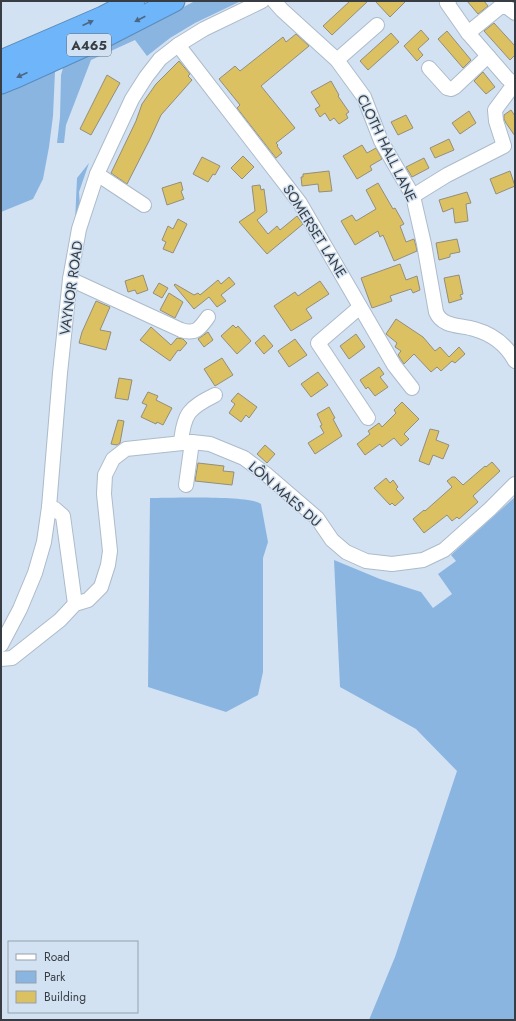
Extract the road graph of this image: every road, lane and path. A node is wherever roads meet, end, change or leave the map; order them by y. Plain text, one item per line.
1 (134, 1) edge
2 (174, 1) edge
3 (262, 1) edge
4 (274, 1) edge
5 (449, 1) edge
6 (515, 13) edge
7 (377, 25) dead end
8 (468, 33) junction
9 (178, 44) junction
10 (488, 56) junction
11 (337, 60) junction
12 (1, 61) edge
13 (429, 68) dead end
14 (1, 82) edge
15 (515, 83) edge
16 (97, 174) junction
17 (412, 196) junction
18 (144, 205) dead end
19 (70, 279) junction
20 (360, 307) junction
21 (208, 317) dead end
22 (515, 361) edge
23 (412, 388) dead end
24 (215, 395) dead end
25 (368, 418) dead end
26 (187, 442) junction
27 (515, 484) edge
28 (186, 485) dead end
29 (49, 507) junction
30 (74, 604) junction
31 (1, 645) edge
32 (1, 659) edge

12 -> 1 highway, A465
2 -> 14 highway, A465
3 - 9 street, VAYNOR ROAD
4 - 11 street, CLOTH HALL LANE
5 - 8 street
6 - 8 street
7 - 11 street
8 - 10 street
9 - 16 street, VAYNOR ROAD
9 - 20 street, SOMERSET LANE
10 - 13 street
10 - 15 street
11 - 17 street, CLOTH HALL LANE
15 - 17 street
16 - 18 street
16 - 19 street, VAYNOR ROAD
17 - 22 street, CLOTH HALL LANE
19 - 21 street
19 - 29 street, VAYNOR ROAD
20 - 23 street, SOMERSET LANE
20 - 25 street
24 - 26 street
26 - 27 street, LÔN MAES DU
26 - 28 street
26 - 30 street, LÔN MAES DU
29 - 30 street
29 - 31 street, VAYNOR ROAD
30 - 32 street, LÔN MAES DU

